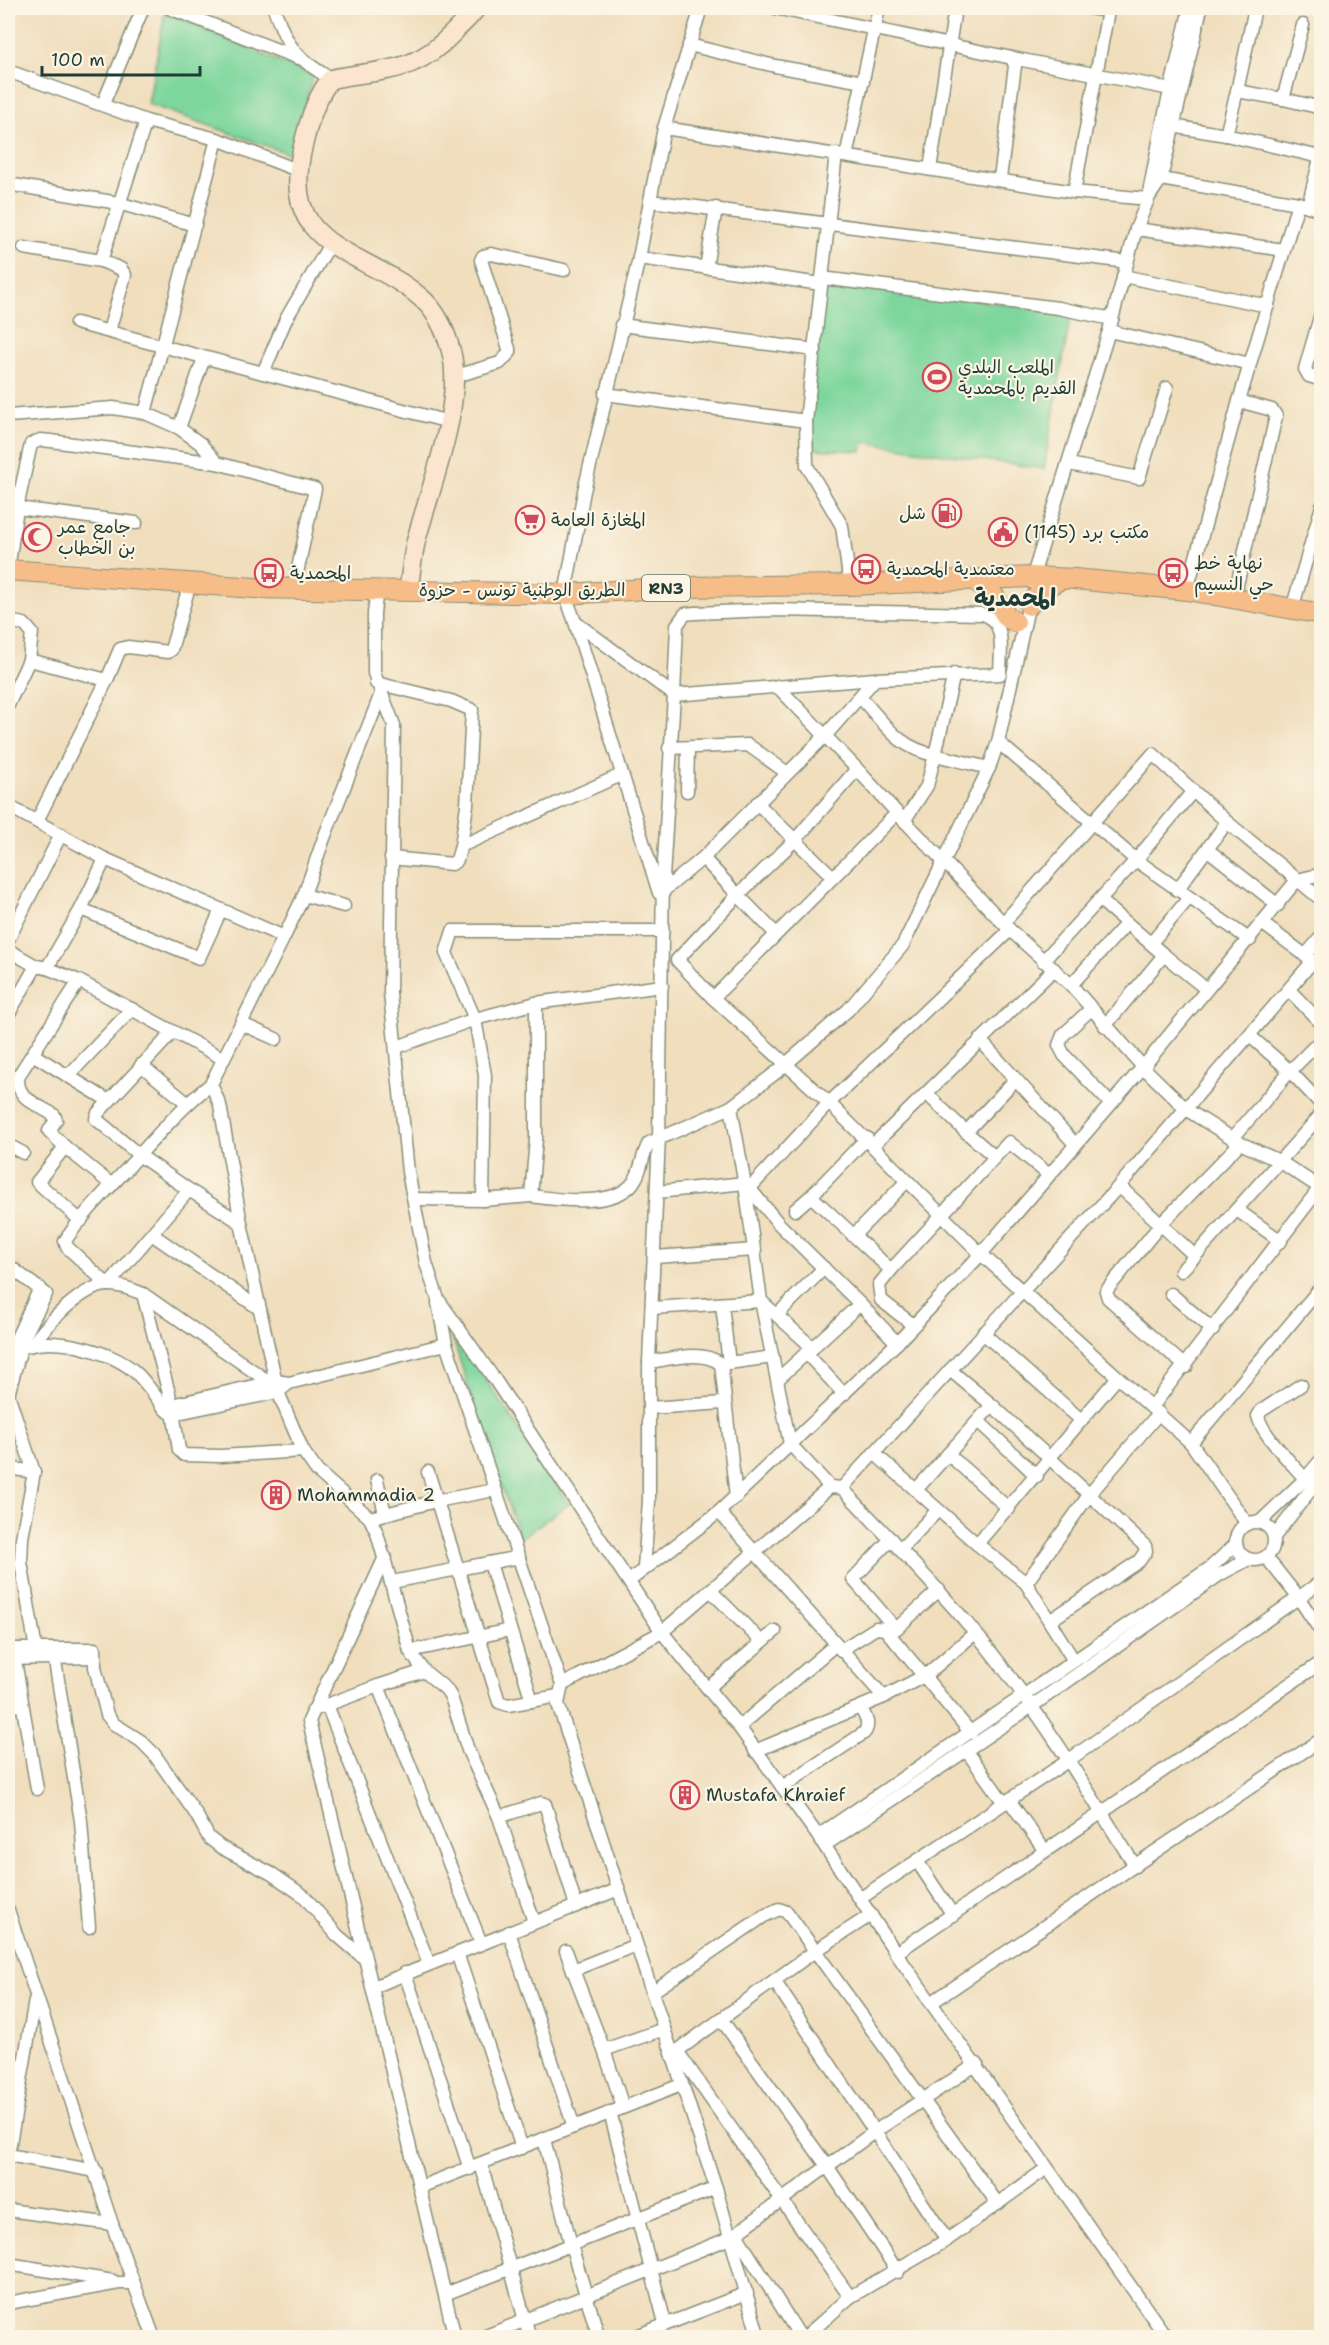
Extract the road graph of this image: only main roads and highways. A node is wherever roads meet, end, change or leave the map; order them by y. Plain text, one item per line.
1 (8, 570) edge
2 (1061, 579) junction
3 (975, 580) junction
4 (1029, 605) road end
5 (1322, 614) edge
6 (1018, 627) road end

1 - 3 main road, الطريق الوطنية تونس - حزوة / RN3
2 - 3 main road, الطريق الوطنية تونس - حزوة / RN3
2 - 4 main road
2 - 5 main road, الطريق الوطنية تونس - حزوة / RN3
3 - 6 main road

